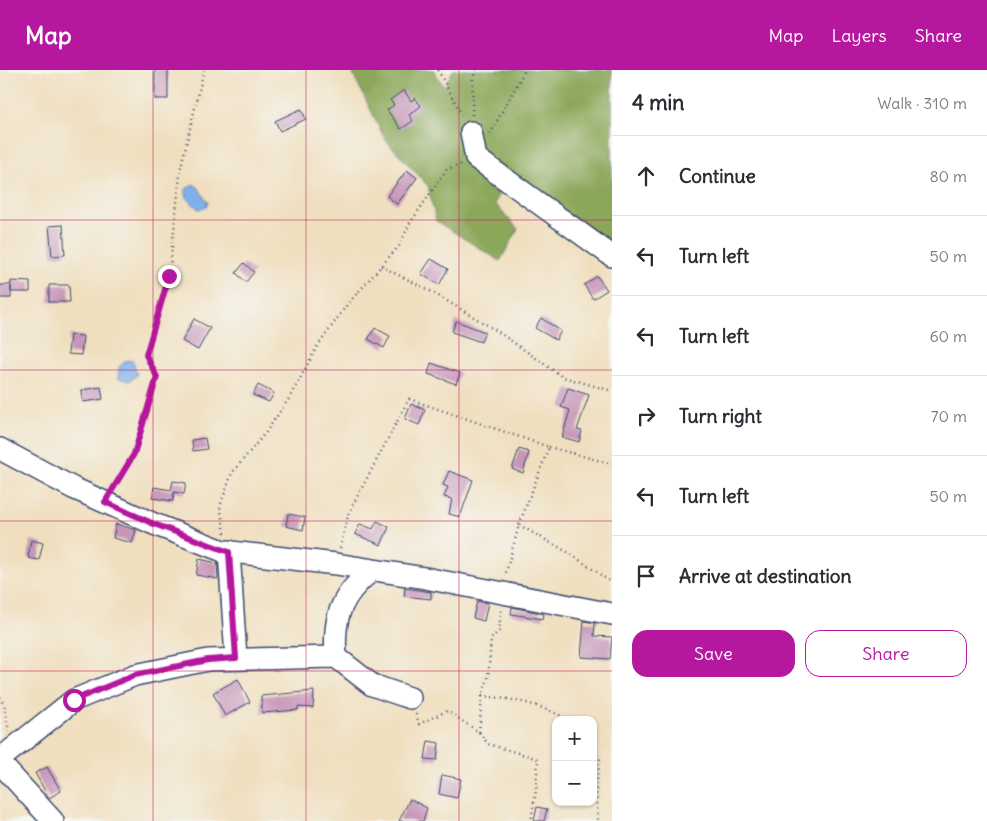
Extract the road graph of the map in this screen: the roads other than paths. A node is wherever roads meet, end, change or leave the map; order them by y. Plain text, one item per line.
1 (471, 132) road end
2 (612, 256) edge
3 (0, 450) edge
4 (229, 552) junction
5 (371, 571) junction
6 (612, 614) edge
7 (336, 657) junction
8 (236, 658) junction
9 (410, 698) road end
10 (4, 757) edge
11 (53, 821) edge

1 - 2 street
3 - 4 street
4 - 5 street
4 - 8 street
5 - 6 street
5 - 7 street
7 - 8 street
7 - 9 street
8 - 10 street
10 - 11 street

